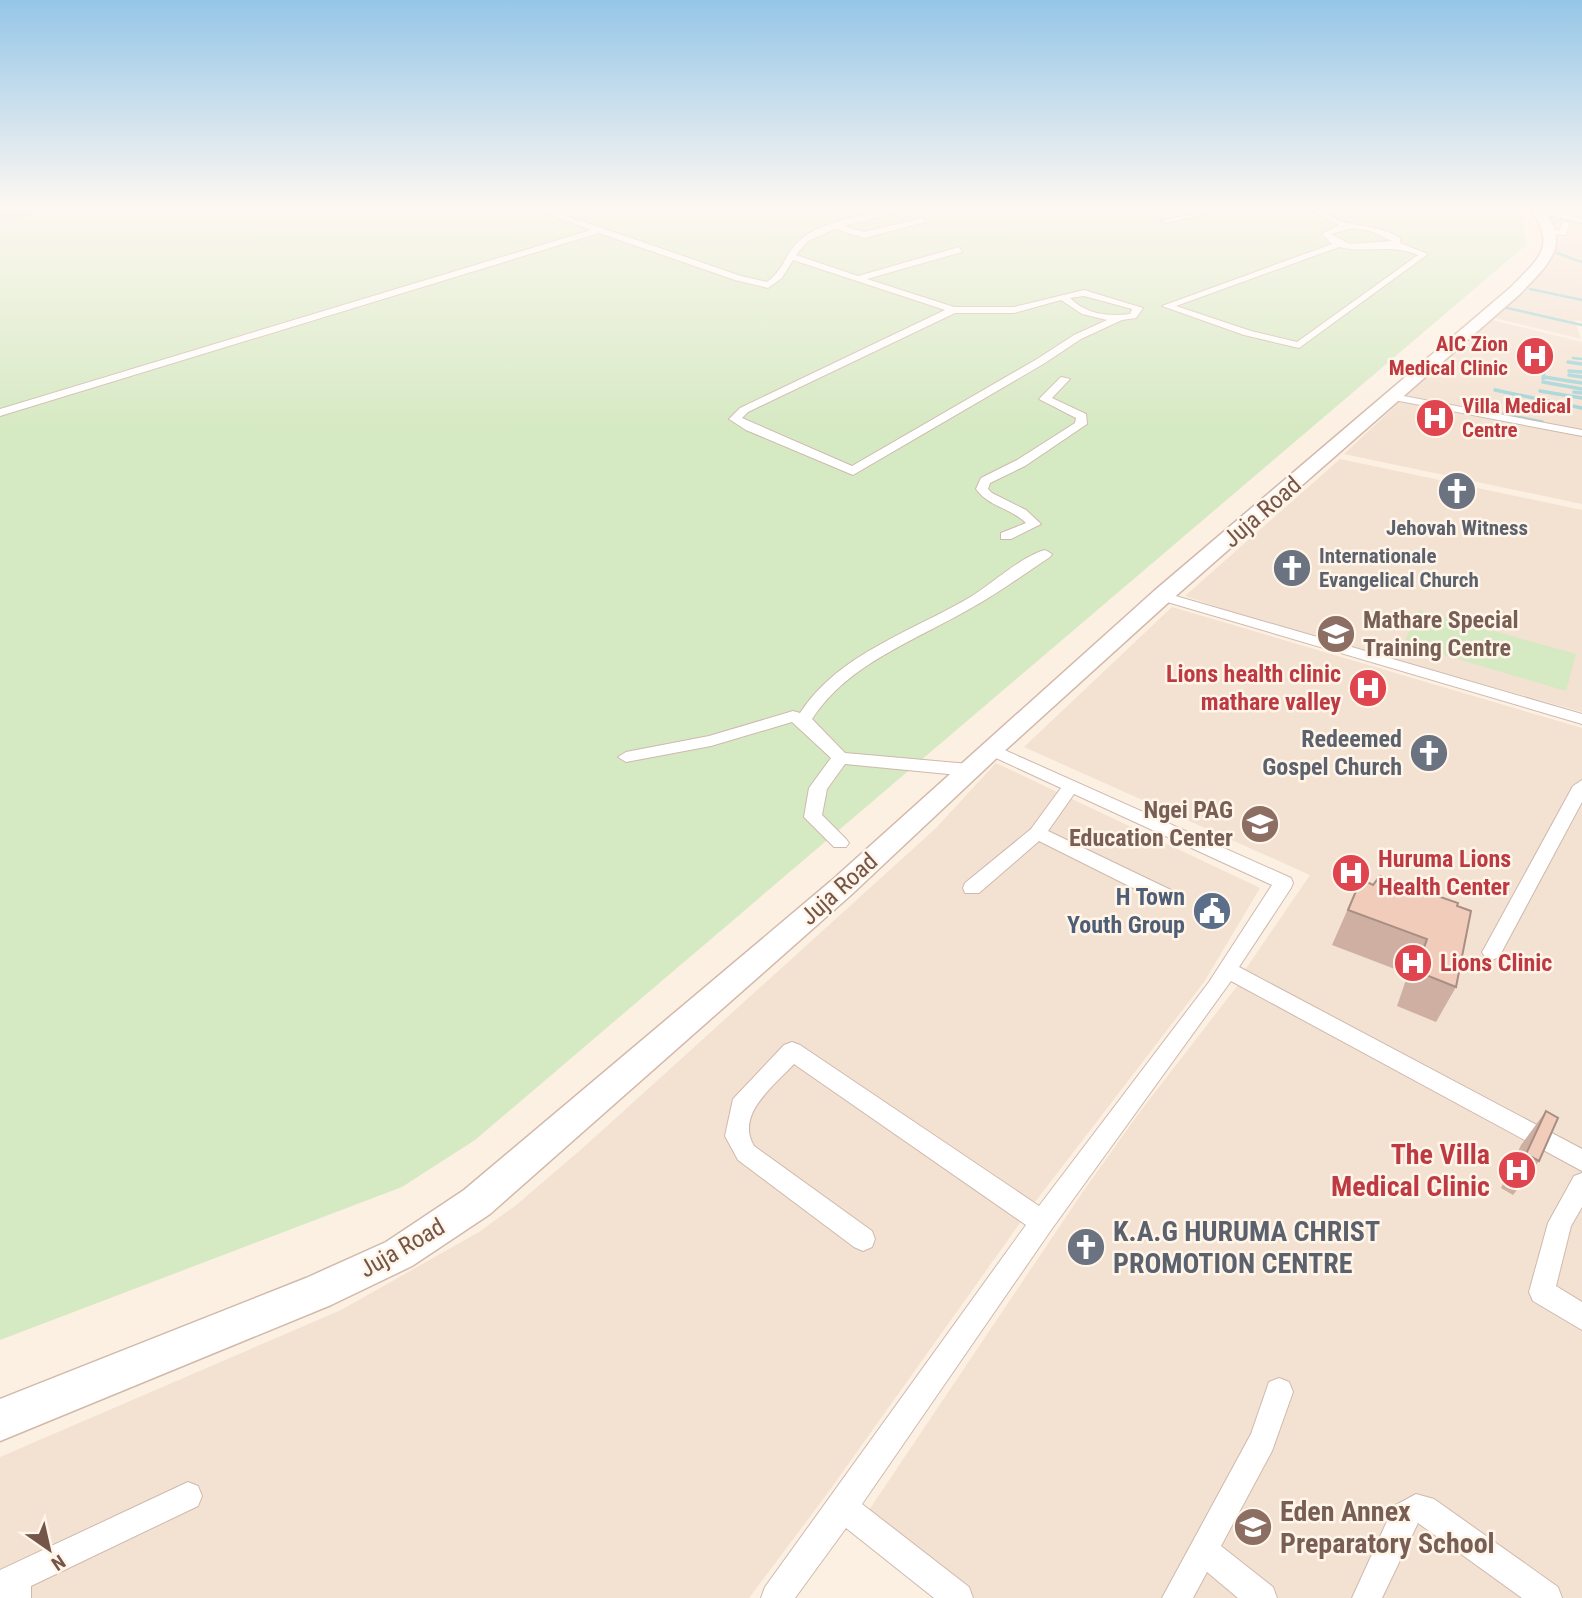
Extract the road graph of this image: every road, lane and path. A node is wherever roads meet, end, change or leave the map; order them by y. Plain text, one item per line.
1 (426, 283) edge
2 (872, 283) edge
3 (1225, 283) edge
4 (1385, 283) edge
5 (1522, 283) edge
6 (1063, 296) junction
7 (1152, 307) junction
8 (953, 310) junction
9 (1117, 320) junction
10 (1065, 379) dead end
11 (1393, 397) junction
12 (0, 413) edge
13 (1582, 433) edge
14 (1006, 536) dead end
15 (1045, 554) dead end
16 (1163, 596) junction
17 (1582, 719) edge
18 (803, 720) junction
19 (990, 749) junction
20 (626, 757) dead end
21 (840, 758) junction
22 (969, 770) junction
23 (1071, 786) junction
24 (1582, 786) edge
25 (1037, 833) junction
26 (840, 843) dead end
27 (972, 888) dead end
28 (1166, 895) dead end
29 (1492, 952) dead end
30 (1227, 970) junction
31 (1582, 1161) edge
32 (1582, 1184) edge
33 (1042, 1222) junction
34 (863, 1239) dead end
35 (1582, 1317) edge
36 (1279, 1392) dead end
37 (0, 1420) edge
38 (188, 1496) dead end
39 (843, 1507) junction
40 (1203, 1550) junction
41 (11, 1587) edge
42 (776, 1598) edge
43 (958, 1598) edge
44 (1177, 1598) edge
45 (1262, 1598) edge
46 (1367, 1598) edge
47 (1547, 1598) edge

1 - 12 street
2 - 8 street
3 - 7 street
4 - 7 street
5 - 11 main road, Juja Road
6 - 7 street
6 - 8 street
6 - 9 street
7 - 9 street
8 - 9 street
10 - 14 street
11 - 13 street
11 - 16 main road, Juja Road
15 - 18 street
16 - 17 street
16 - 19 main road, Juja Road
18 - 20 street
18 - 21 street
19 - 22 main road, Juja Road
19 - 23 street
21 - 22 street
21 - 26 street
22 - 37 main road, Juja Road
23 - 25 street
23 - 30 street
24 - 29 street
25 - 27 street
25 - 28 street
30 - 31 street
30 - 33 street
32 - 35 street
33 - 34 street
33 - 39 street
36 - 40 street
38 - 41 street
39 - 42 street
39 - 43 street
40 - 44 street
40 - 45 street
46 - 47 street

